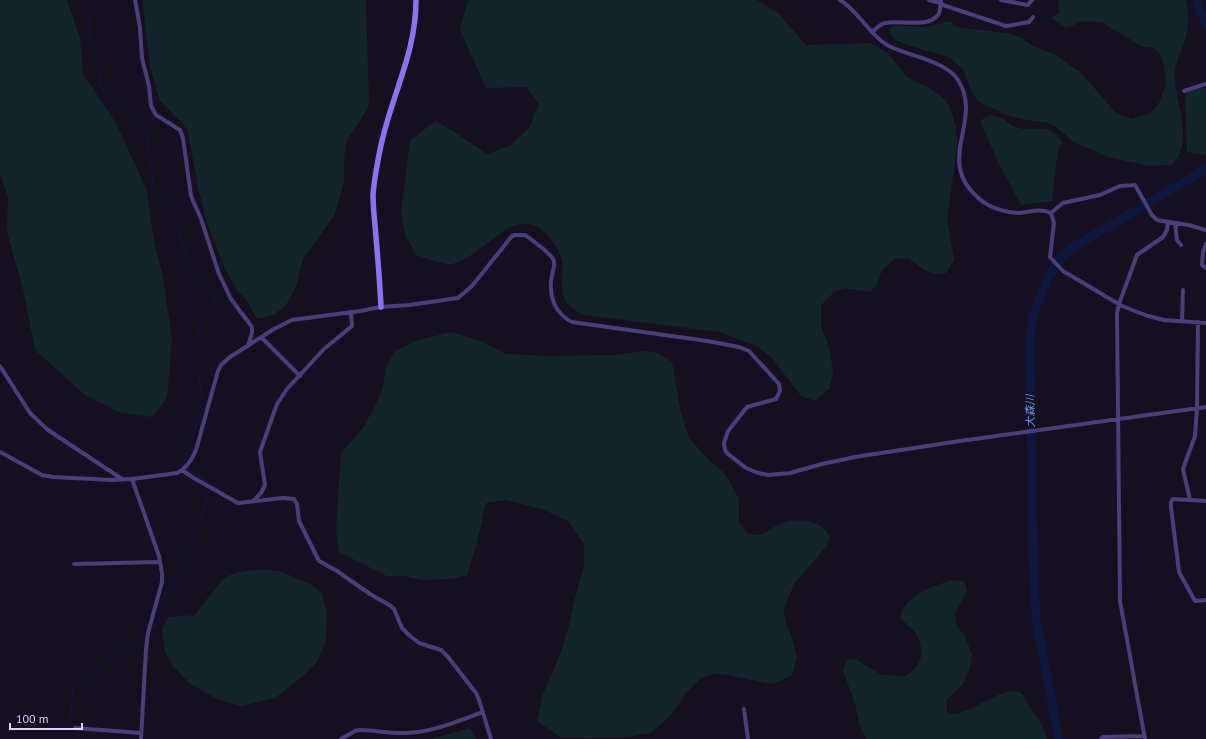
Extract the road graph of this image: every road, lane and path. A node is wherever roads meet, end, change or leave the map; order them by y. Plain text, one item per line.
1 (135, 0) edge
2 (416, 0) edge
3 (840, 0) edge
4 (929, 0) edge
5 (1002, 0) edge
6 (1032, 0) edge
7 (941, 1) edge
8 (1033, 18) dead end
9 (872, 32) junction
10 (1206, 84) edge
11 (1184, 91) dead end
12 (1052, 213) junction
13 (1168, 222) junction
14 (1175, 222) junction
15 (1206, 230) edge
16 (1206, 244) edge
17 (1181, 245) dead end
18 (1206, 268) edge
19 (1183, 290) dead end
20 (1119, 304) junction
21 (381, 307) junction
22 (351, 312) junction
23 (1182, 321) junction
24 (1198, 322) junction
25 (1206, 322) edge
26 (261, 337) junction
27 (248, 346) junction
28 (0, 366) edge
29 (300, 376) junction
30 (1206, 407) edge
31 (1197, 408) junction
32 (1119, 420) junction
33 (0, 452) edge
34 (182, 470) junction
35 (123, 479) junction
36 (132, 480) junction
37 (1190, 500) junction
38 (1206, 501) edge
39 (253, 502) junction
40 (160, 562) junction
41 (74, 564) dead end
42 (1206, 600) edge
43 (744, 709) dead end
44 (483, 712) junction
45 (75, 728) dead end
46 (141, 733) junction
47 (1145, 738) edge
48 (141, 739) edge
49 (341, 739) edge
50 (491, 739) edge
51 (748, 739) edge
52 (1101, 739) edge

1 - 27 street
2 - 21 street
3 - 9 street
4 - 7 street
5 - 6 street
7 - 8 street
7 - 9 street
9 - 12 street
10 - 11 street
12 - 13 street
12 - 20 street
13 - 14 street
13 - 20 street
14 - 15 street
14 - 17 street
16 - 18 street
19 - 23 street
20 - 23 street
20 - 32 street
21 - 22 street
21 - 32 street
22 - 26 street
22 - 29 street
23 - 24 street
24 - 25 street
24 - 31 street
26 - 27 street
26 - 29 street
27 - 34 street
28 - 35 street
29 - 39 street
30 - 31 street
31 - 32 street
31 - 37 street
32 - 47 street
33 - 35 street
34 - 36 street
34 - 39 street
35 - 36 street
36 - 40 street
37 - 38 street
37 - 42 street
39 - 44 street
40 - 41 street
40 - 46 street
43 - 51 street
44 - 49 street
44 - 50 street
45 - 46 street
46 - 48 street
47 - 52 street

